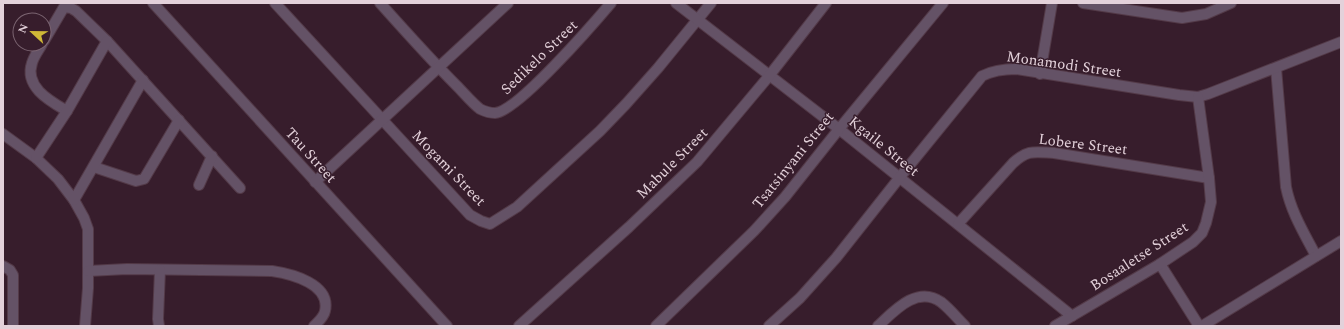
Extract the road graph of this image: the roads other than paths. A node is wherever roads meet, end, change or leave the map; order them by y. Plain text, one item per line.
1 (153, 3) edge
2 (275, 3) edge
3 (380, 3) edge
4 (508, 3) edge
5 (610, 3) edge
6 (676, 3) edge
7 (711, 3) edge
8 (826, 3) edge
9 (943, 3) edge
10 (1052, 3) edge
11 (1083, 3) edge
12 (1231, 3) edge
13 (698, 20) junction
14 (52, 27) edge
15 (107, 41) junction
16 (1341, 42) edge
17 (38, 52) edge
18 (438, 67) junction
19 (1276, 68) junction
20 (1040, 74) junction
21 (769, 76) junction
22 (142, 80) junction
23 (1198, 97) junction
24 (67, 110) junction
25 (179, 120) junction
26 (383, 120) junction
27 (839, 129) junction
28 (3, 134) edge
29 (212, 156) junction
30 (36, 158) junction
31 (94, 167) junction
32 (900, 177) junction
33 (1209, 178) junction
34 (315, 182) junction
35 (199, 185) dead end
36 (240, 188) dead end
37 (74, 200) junction
38 (958, 224) junction
39 (1341, 241) edge
40 (1316, 256) junction
41 (1160, 264) junction
42 (3, 266) edge
43 (160, 270) junction
44 (88, 271) junction
45 (1072, 316) junction
46 (13, 326) edge
47 (85, 326) edge
48 (159, 326) edge
49 (314, 326) edge
50 (447, 326) edge
51 (519, 326) edge
52 (656, 326) edge
53 (769, 326) edge
54 (878, 326) edge
55 (965, 326) edge
56 (1055, 326) edge
57 (1199, 326) edge
58 (1202, 326) edge

1 - 34 street, Tau Street
2 - 26 street, Mogami Street
3 - 18 street, Sedikelo Street
4 - 18 street
5 - 18 street, Sedikelo Street
6 - 13 street, Kgaile Street
7 - 13 street, Mogami Street
8 - 21 street, Mabule Street
9 - 27 street, Tsatsinyani Street
10 - 20 street
11 - 12 street
13 - 21 street, Kgaile Street
13 - 26 street, Mogami Street
14 - 15 street
15 - 22 street
15 - 24 street
16 - 19 street, Monamodi Street
17 - 24 street
18 - 26 street
19 - 23 street, Monamodi Street
19 - 40 street
20 - 23 street, Monamodi Street
20 - 32 street, Monamodi Street
21 - 27 street, Kgaile Street
21 - 51 street, Mabule Street
22 - 25 street
22 - 31 street
23 - 33 street, Bosaaletse Street
24 - 30 street
25 - 29 street
25 - 31 street
26 - 34 street
27 - 32 street, Kgaile Street
27 - 52 street, Tsatsinyani Street
28 - 30 street
29 - 35 street
29 - 36 street
30 - 37 street
31 - 37 street
32 - 38 street, Kgaile Street
32 - 53 street, Monamodi Street
33 - 38 street, Lobere Street
33 - 41 street, Bosaaletse Street
34 - 50 street, Tau Street
37 - 44 street
38 - 45 street, Kgaile Street
39 - 40 street
40 - 58 street
41 - 45 street, Bosaaletse Street
41 - 57 street
42 - 46 street
43 - 44 street
43 - 48 street
43 - 49 street
44 - 47 street
45 - 56 street, Bosaaletse Street
54 - 55 street

